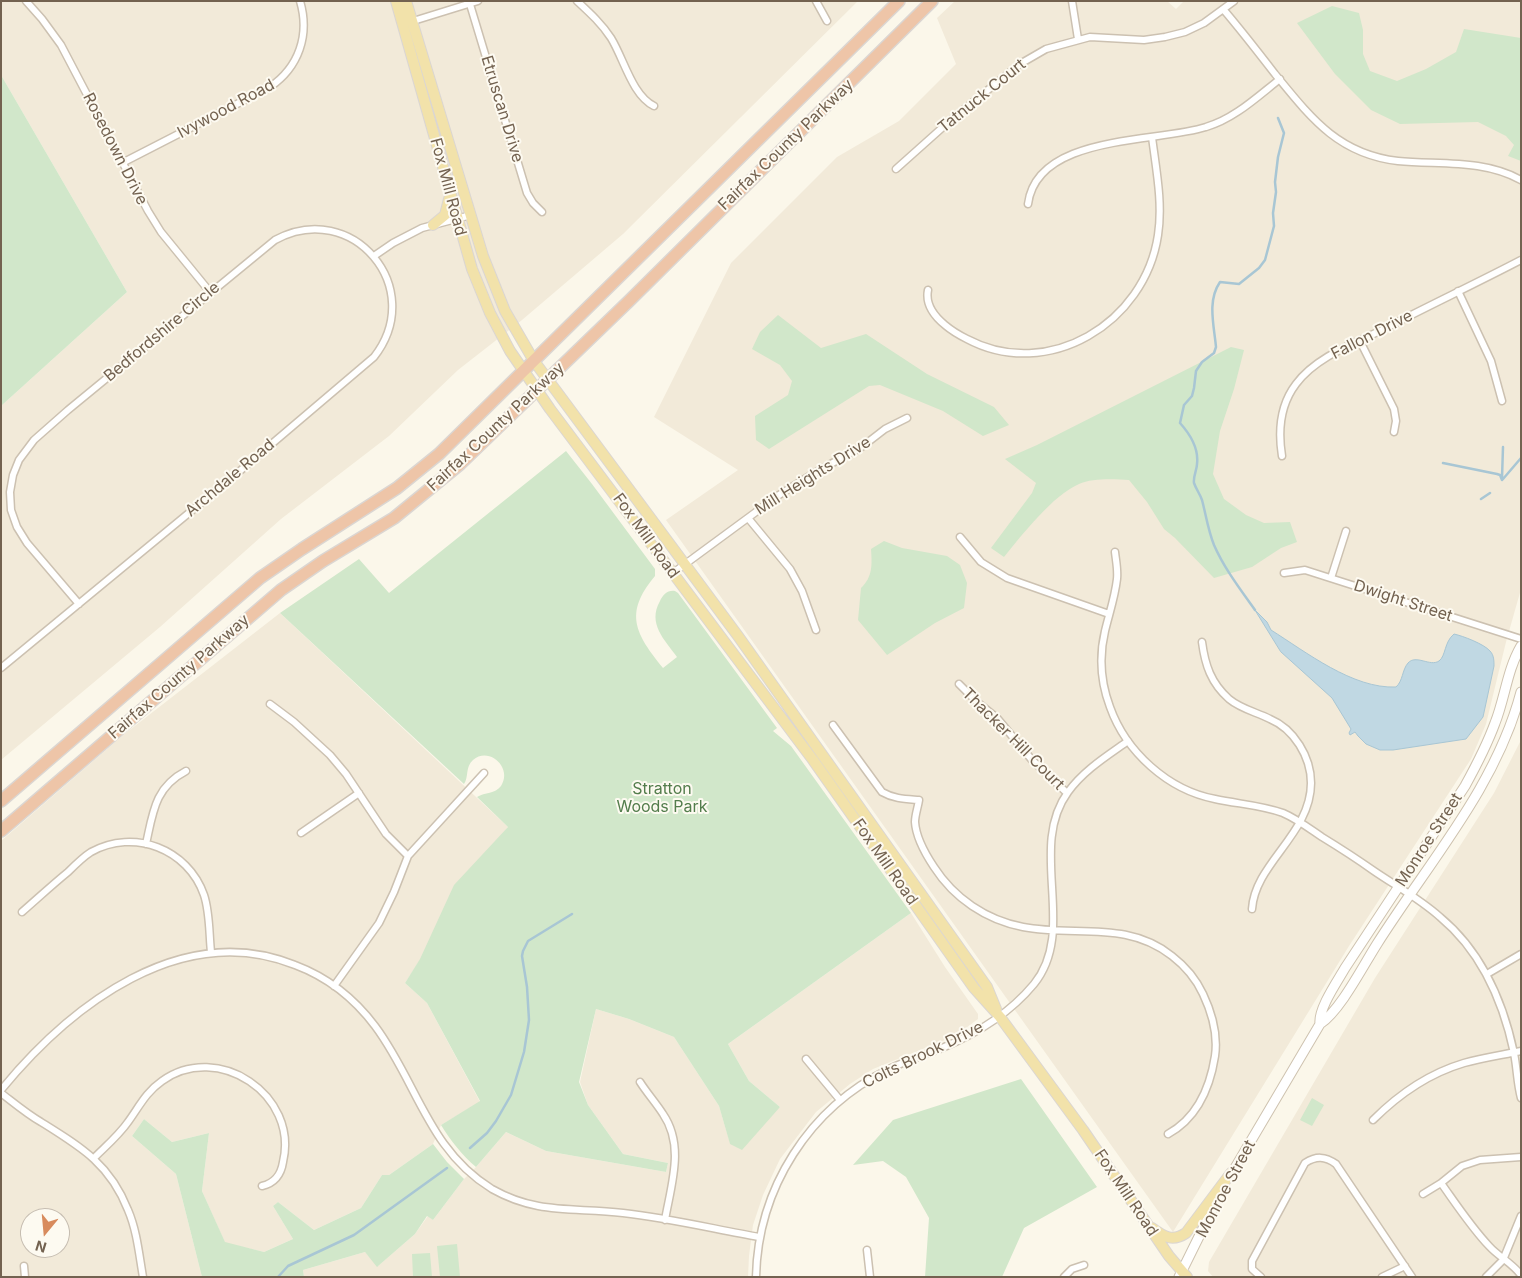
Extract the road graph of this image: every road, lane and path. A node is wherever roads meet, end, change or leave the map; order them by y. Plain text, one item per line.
1 (26, 1) edge
2 (300, 1) edge
3 (396, 1) edge
4 (406, 1) edge
5 (478, 1) edge
6 (577, 1) edge
7 (816, 1) edge
8 (899, 1) edge
9 (932, 1) edge
10 (1072, 1) edge
11 (1234, 1) edge
12 (469, 3) edge
13 (1223, 9) junction
14 (827, 21) dead end
15 (408, 23) junction
16 (1078, 40) junction
17 (1280, 79) junction
18 (654, 106) dead end
19 (1152, 137) junction
20 (122, 163) junction
21 (896, 169) dead end
22 (1521, 180) edge
23 (450, 193) junction
24 (1028, 204) dead end
25 (542, 212) dead end
26 (471, 215) junction
27 (457, 219) junction
28 (433, 225) junction
29 (374, 256) junction
30 (1521, 260) edge
31 (928, 290) dead end
32 (1458, 291) junction
33 (210, 292) junction
34 (1360, 341) junction
35 (534, 361) junction
36 (524, 370) junction
37 (547, 380) junction
38 (536, 390) junction
39 (1502, 401) dead end
40 (907, 418) dead end
41 (1394, 432) dead end
42 (1282, 456) dead end
43 (748, 518) junction
44 (1346, 531) dead end
45 (960, 537) dead end
46 (1115, 552) dead end
47 (685, 565) junction
48 (673, 573) junction
49 (1284, 573) dead end
50 (1332, 578) junction
51 (78, 604) junction
52 (1109, 614) junction
53 (816, 630) dead end
54 (1521, 639) edge
55 (1202, 642) dead end
56 (1521, 646) edge
57 (1, 668) edge
58 (959, 684) dead end
59 (1521, 692) edge
60 (270, 704) dead end
61 (833, 725) dead end
62 (1128, 741) junction
63 (186, 771) dead end
64 (484, 773) dead end
65 (359, 793) junction
66 (1067, 793) junction
67 (1, 801) edge
68 (1299, 822) junction
69 (1, 831) edge
70 (301, 833) dead end
71 (146, 844) junction
72 (408, 856) junction
73 (1398, 888) junction
74 (1410, 895) junction
75 (1252, 909) dead end
76 (22, 912) dead end
77 (1052, 930) junction
78 (211, 952) junction
79 (1521, 954) edge
80 (1487, 974) junction
81 (334, 986) junction
82 (1000, 1017) junction
83 (1320, 1024) junction
84 (1517, 1052) edge
85 (806, 1059) dead end
86 (640, 1082) dead end
87 (1, 1092) edge
88 (1521, 1098) edge
89 (840, 1100) junction
90 (1372, 1120) dead end
91 (1168, 1134) dead end
92 (1521, 1157) edge
93 (94, 1158) junction
94 (1232, 1173) junction
95 (1441, 1183) junction
96 (262, 1186) dead end
97 (1422, 1194) dead end
98 (1521, 1216) edge
99 (665, 1220) junction
100 (1147, 1224) junction
101 (759, 1238) junction
102 (867, 1250) dead end
103 (1503, 1260) junction
104 (1084, 1264) dead end
105 (24, 1266) dead end
106 (1404, 1266) junction
107 (1521, 1275) edge
108 (1183, 1276) edge
109 (24, 1277) edge
110 (143, 1277) edge
111 (756, 1277) edge
112 (870, 1277) edge
113 (1064, 1277) edge
114 (1261, 1277) edge
115 (1382, 1277) edge
116 (1412, 1277) edge
117 (1486, 1277) edge

1 - 20 street, Rosedown Drive
2 - 20 street, Ivywood Road
3 - 15 main road, Fox Mill Road
4 - 15 main road, Fox Mill Road
5 - 12 street
6 - 18 street
7 - 14 street
8 - 35 highway, Fairfax County Parkway
9 - 37 highway, Fairfax County Parkway
10 - 16 street
11 - 13 street, Tatnuck Court
12 - 15 street
12 - 25 street, Etruscan Drive
13 - 16 street, Tatnuck Court
13 - 17 street
15 - 23 main road, Fox Mill Road
15 - 26 main road, Fox Mill Road
16 - 21 street, Tatnuck Court
17 - 19 street
17 - 22 street
19 - 24 street
19 - 31 street
20 - 33 street, Rosedown Drive
23 - 27 main road, Fox Mill Road
23 - 28 main road
26 - 27 street
26 - 35 main road, Fox Mill Road
27 - 28 street
27 - 36 main road, Fox Mill Road
28 - 29 street
29 - 33 street, Bedfordshire Circle
29 - 51 street, Archdale Road
30 - 32 street, Fallon Drive
32 - 34 street, Fallon Drive
32 - 39 street
33 - 51 street, Bedfordshire Circle
34 - 41 street
34 - 42 street, Fallon Drive
35 - 36 highway, Fairfax County Parkway
35 - 37 main road, Fox Mill Road
36 - 38 main road, Fox Mill Road
36 - 67 highway, Fairfax County Parkway
37 - 38 highway, Fairfax County Parkway
37 - 47 main road, Fox Mill Road
38 - 48 main road, Fox Mill Road
38 - 69 highway, Fairfax County Parkway
40 - 43 street, Mill Heights Drive
43 - 47 street, Mill Heights Drive
43 - 53 street
44 - 50 street
45 - 52 street
46 - 52 street
47 - 48 street, Mill Heights Drive
47 - 82 main road, Fox Mill Road
48 - 82 main road, Fox Mill Road
49 - 50 street, Dwight Street
50 - 54 street, Dwight Street
51 - 57 street, Archdale Road
52 - 62 street
55 - 68 street
56 - 73 main road, Monroe Street
58 - 66 street, Thacker Hill Court
59 - 74 main road, Monroe Street
60 - 65 street
61 - 77 street
62 - 66 street, Colts Brook Drive
62 - 68 street
63 - 71 street
64 - 72 street
65 - 70 street
65 - 72 street
66 - 77 street, Colts Brook Drive
68 - 73 street
68 - 75 street
71 - 76 street
71 - 78 street
72 - 81 street
73 - 74 street
73 - 83 main road, Monroe Street
74 - 80 street
74 - 83 main road, Monroe Street
77 - 82 street, Colts Brook Drive
77 - 91 street
78 - 81 street
78 - 87 street
79 - 80 street
80 - 84 street
81 - 99 street
82 - 89 street, Colts Brook Drive
82 - 100 main road, Fox Mill Road
83 - 94 main road, Monroe Street
84 - 88 street
84 - 90 street
85 - 89 street
86 - 99 street
87 - 93 street
89 - 101 street, Colts Brook Drive
92 - 95 street
93 - 96 street
93 - 110 street
94 - 100 main road
94 - 108 main road, Monroe Street
95 - 97 street
95 - 103 street
98 - 103 street
99 - 101 street
100 - 108 main road, Fox Mill Road
101 - 111 street, Colts Brook Drive
102 - 112 street
103 - 107 street
103 - 117 street
104 - 113 street
105 - 109 street
106 - 114 street
106 - 115 street
106 - 116 street

